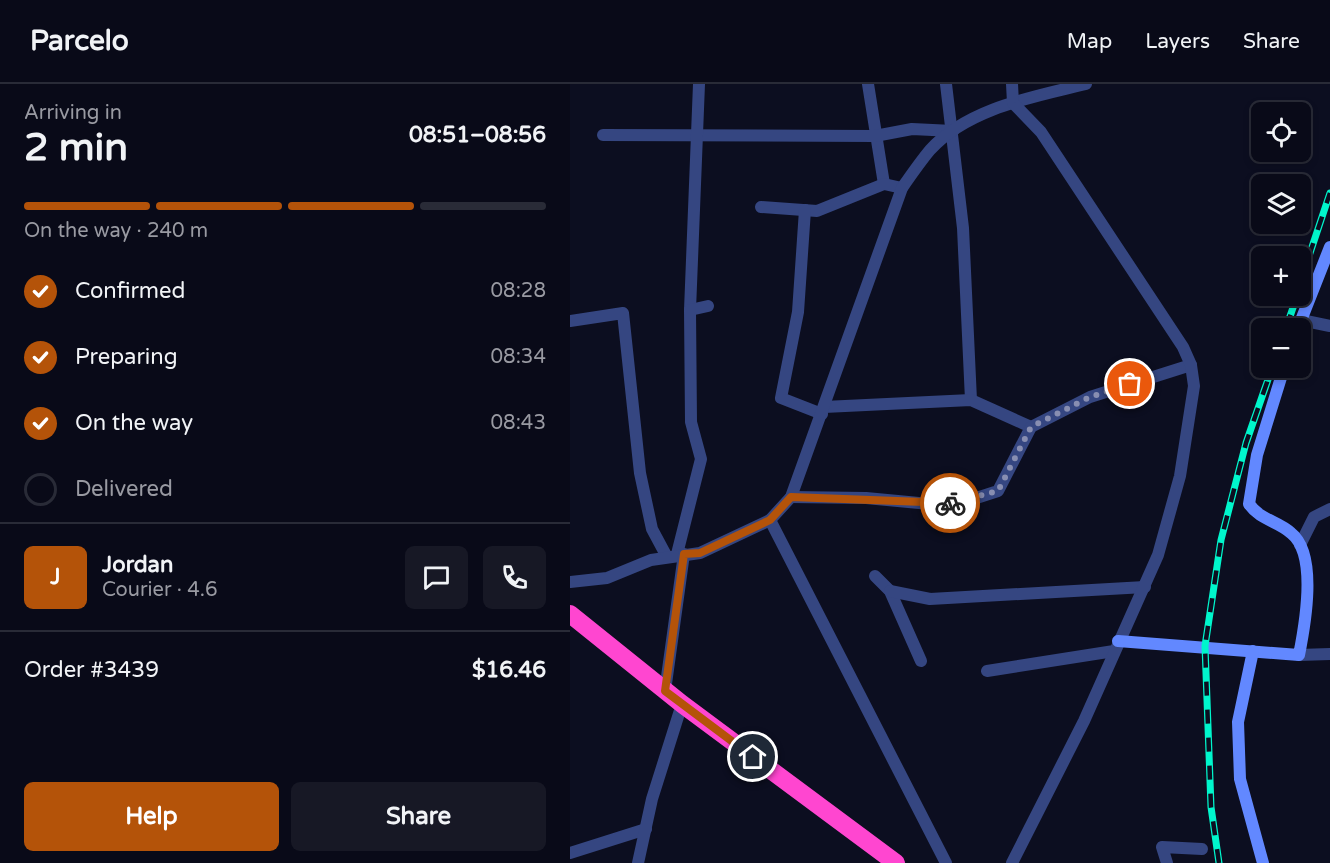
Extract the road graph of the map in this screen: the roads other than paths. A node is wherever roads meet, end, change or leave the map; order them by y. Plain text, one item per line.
1 (699, 84) edge
2 (868, 84) edge
3 (946, 84) edge
4 (1012, 84) edge
5 (1086, 84) edge
6 (1013, 103) junction
7 (953, 131) junction
8 (603, 135) dead end
9 (875, 136) junction
10 (697, 137) junction
11 (884, 184) junction
12 (902, 188) junction
13 (760, 207) dead end
14 (805, 210) junction
15 (1330, 247) edge
16 (708, 306) dead end
17 (690, 310) junction
18 (1301, 318) edge
19 (570, 321) edge
20 (1311, 325) edge
21 (1330, 326) edge
22 (1191, 365) junction
23 (1281, 378) edge
24 (971, 400) junction
25 (823, 410) junction
26 (1031, 427) junction
27 (791, 497) junction
28 (1330, 508) edge
29 (770, 520) junction
30 (1299, 545) junction
31 (676, 555) junction
32 (875, 576) dead end
33 (570, 582) edge
34 (1145, 587) junction
35 (890, 591) junction
36 (570, 614) edge
37 (1116, 646) junction
38 (1252, 651) junction
39 (1330, 654) edge
40 (1299, 655) junction
41 (921, 661) dead end
42 (987, 671) dead end
43 (665, 691) junction
44 (682, 704) junction
45 (646, 829) junction
46 (1202, 849) dead end
47 (570, 853) edge
48 (638, 863) edge
49 (896, 863) edge
50 (946, 863) edge
51 (1011, 863) edge
52 (1167, 863) edge
53 (1263, 863) edge

1 - 10 street
2 - 9 street
3 - 7 street
4 - 6 street
5 - 6 street
6 - 7 street
6 - 22 street
7 - 9 street
7 - 12 street
7 - 24 street
8 - 10 street
9 - 10 street
9 - 11 street
10 - 17 street
11 - 12 street
11 - 14 street
12 - 25 street
13 - 14 street
14 - 25 street
15 - 18 street
16 - 17 street
17 - 31 street
19 - 31 street
20 - 21 street
22 - 26 street
22 - 34 street
23 - 30 street
24 - 25 street
24 - 26 street
25 - 27 street
26 - 27 street
27 - 29 street
28 - 30 street
29 - 31 street
29 - 50 street
30 - 40 street
31 - 33 street
31 - 43 street
32 - 35 street
34 - 35 street
34 - 37 street
35 - 41 street
36 - 43 highway
37 - 38 street
37 - 42 street
37 - 51 street
38 - 40 street
38 - 53 street
39 - 40 street
43 - 44 highway
44 - 45 street
44 - 49 highway
45 - 47 street
45 - 48 street
46 - 52 street

